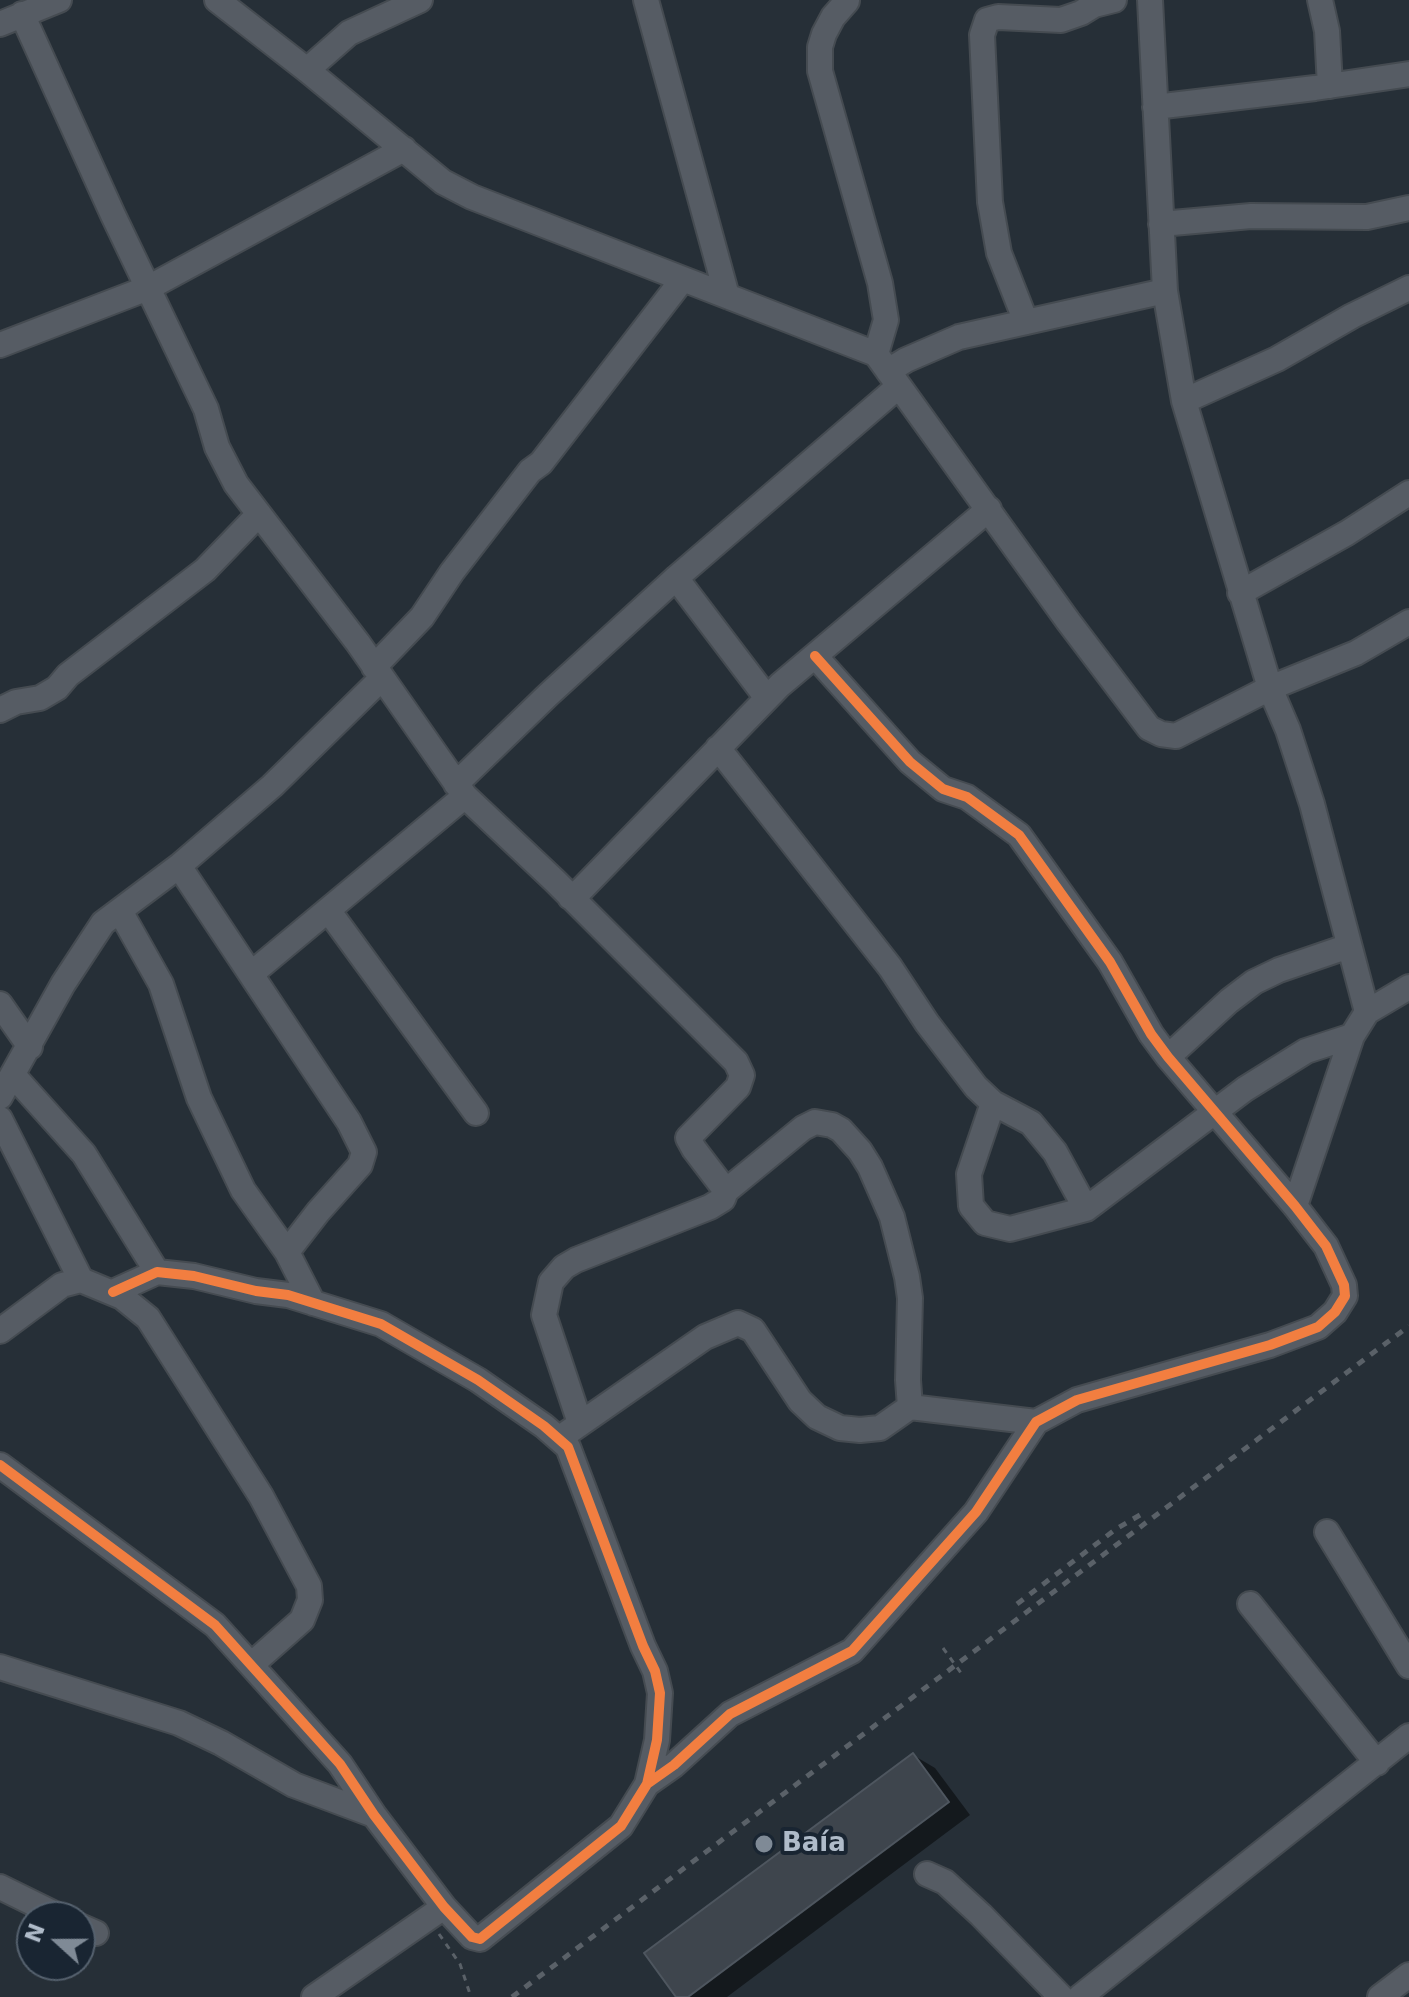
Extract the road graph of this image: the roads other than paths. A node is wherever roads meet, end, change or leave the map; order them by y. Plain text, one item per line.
1 (59, 0) edge
2 (217, 0) edge
3 (420, 0) edge
4 (646, 0) edge
5 (1114, 0) edge
6 (1150, 0) edge
7 (1320, 0) edge
8 (847, 1) edge
9 (11, 19) edge
10 (307, 70) junction
11 (1409, 74) edge
12 (1330, 86) junction
13 (1155, 107) junction
14 (404, 149) junction
15 (1409, 208) edge
16 (1161, 224) junction
17 (683, 279) junction
18 (148, 288) junction
19 (1409, 288) edge
20 (1165, 291) junction
21 (727, 296) junction
22 (1026, 322) junction
23 (0, 345) edge
24 (888, 370) junction
25 (1184, 401) junction
26 (1409, 493) edge
27 (989, 509) junction
28 (259, 514) junction
29 (676, 578) junction
30 (1240, 593) junction
31 (1409, 622) edge
32 (815, 656) junction
33 (378, 672) junction
34 (1270, 688) junction
35 (767, 698) junction
36 (0, 710) edge
37 (718, 748) junction
38 (461, 790) junction
39 (179, 866) junction
40 (570, 897) junction
41 (328, 910) junction
42 (120, 911) junction
43 (1349, 946) junction
44 (251, 974) junction
45 (1409, 987) edge
46 (0, 1004) edge
47 (1367, 1012) junction
48 (1352, 1036) junction
49 (30, 1047) junction
50 (1168, 1057) junction
51 (13, 1075) junction
52 (0, 1097) edge
53 (993, 1103) junction
54 (476, 1113) dead end
55 (1215, 1113) junction
56 (0, 1119) edge
57 (726, 1191) junction
58 (1295, 1206) junction
59 (1086, 1209) junction
60 (287, 1252) junction
61 (157, 1272) junction
62 (81, 1280) junction
63 (113, 1292) junction
64 (313, 1303) junction
65 (0, 1331) edge
66 (910, 1407) junction
67 (1036, 1422) junction
68 (580, 1423) junction
69 (559, 1440) junction
70 (0, 1465) edge
71 (1327, 1532) dead end
72 (1250, 1604) dead end
73 (251, 1665) junction
74 (1409, 1666) edge
75 (0, 1667) edge
76 (1409, 1736) edge
77 (1377, 1763) junction
78 (647, 1784) junction
79 (374, 1815) junction
80 (927, 1874) dead end
81 (0, 1887) edge
82 (28, 1901) edge
83 (436, 1913) junction
84 (1409, 1975) edge
85 (314, 1997) edge
86 (1061, 1997) edge
87 (1080, 1997) edge
88 (1380, 1997) edge

1 - 9 street
2 - 10 street
3 - 10 street
4 - 21 street
5 - 22 street
6 - 13 street
7 - 12 street
8 - 24 street
9 - 18 street
10 - 14 street
11 - 12 street
12 - 13 street
13 - 16 street
14 - 17 street
14 - 18 street
15 - 16 street
16 - 20 street
17 - 21 street
17 - 33 street
18 - 23 street
18 - 28 street
19 - 25 street
20 - 22 street
20 - 25 street
21 - 24 street
22 - 24 street
24 - 27 street
24 - 29 street
25 - 30 street
26 - 30 street
27 - 32 street
27 - 34 street
28 - 33 street
28 - 36 street
29 - 35 street
29 - 38 street
30 - 34 street
31 - 34 street
32 - 35 street
32 - 50 street
33 - 38 street
33 - 39 street
34 - 43 street
35 - 37 street
37 - 40 street
37 - 53 street
38 - 40 street
38 - 41 street
39 - 42 street
39 - 44 street
40 - 57 street
41 - 44 street
41 - 54 street
42 - 49 street
42 - 60 street
43 - 47 street
43 - 50 street
44 - 60 street
45 - 47 street
46 - 49 street
47 - 48 street
48 - 55 street
48 - 58 street
49 - 51 street
50 - 55 street
51 - 52 street
51 - 61 street
53 - 59 street
53 - 59 street
55 - 58 street
55 - 59 street
56 - 62 street
57 - 66 street
57 - 68 street
58 - 67 street
60 - 64 street
61 - 63 street
61 - 64 street
62 - 63 street
62 - 65 street
63 - 73 street
64 - 69 street
66 - 67 street
66 - 68 street
67 - 78 street
68 - 69 street
69 - 78 street
70 - 73 street
71 - 74 street
72 - 77 street
73 - 79 street
75 - 79 street
76 - 77 street
77 - 87 street
78 - 83 street
79 - 83 street
80 - 86 street
81 - 82 street
83 - 85 street
84 - 88 street

